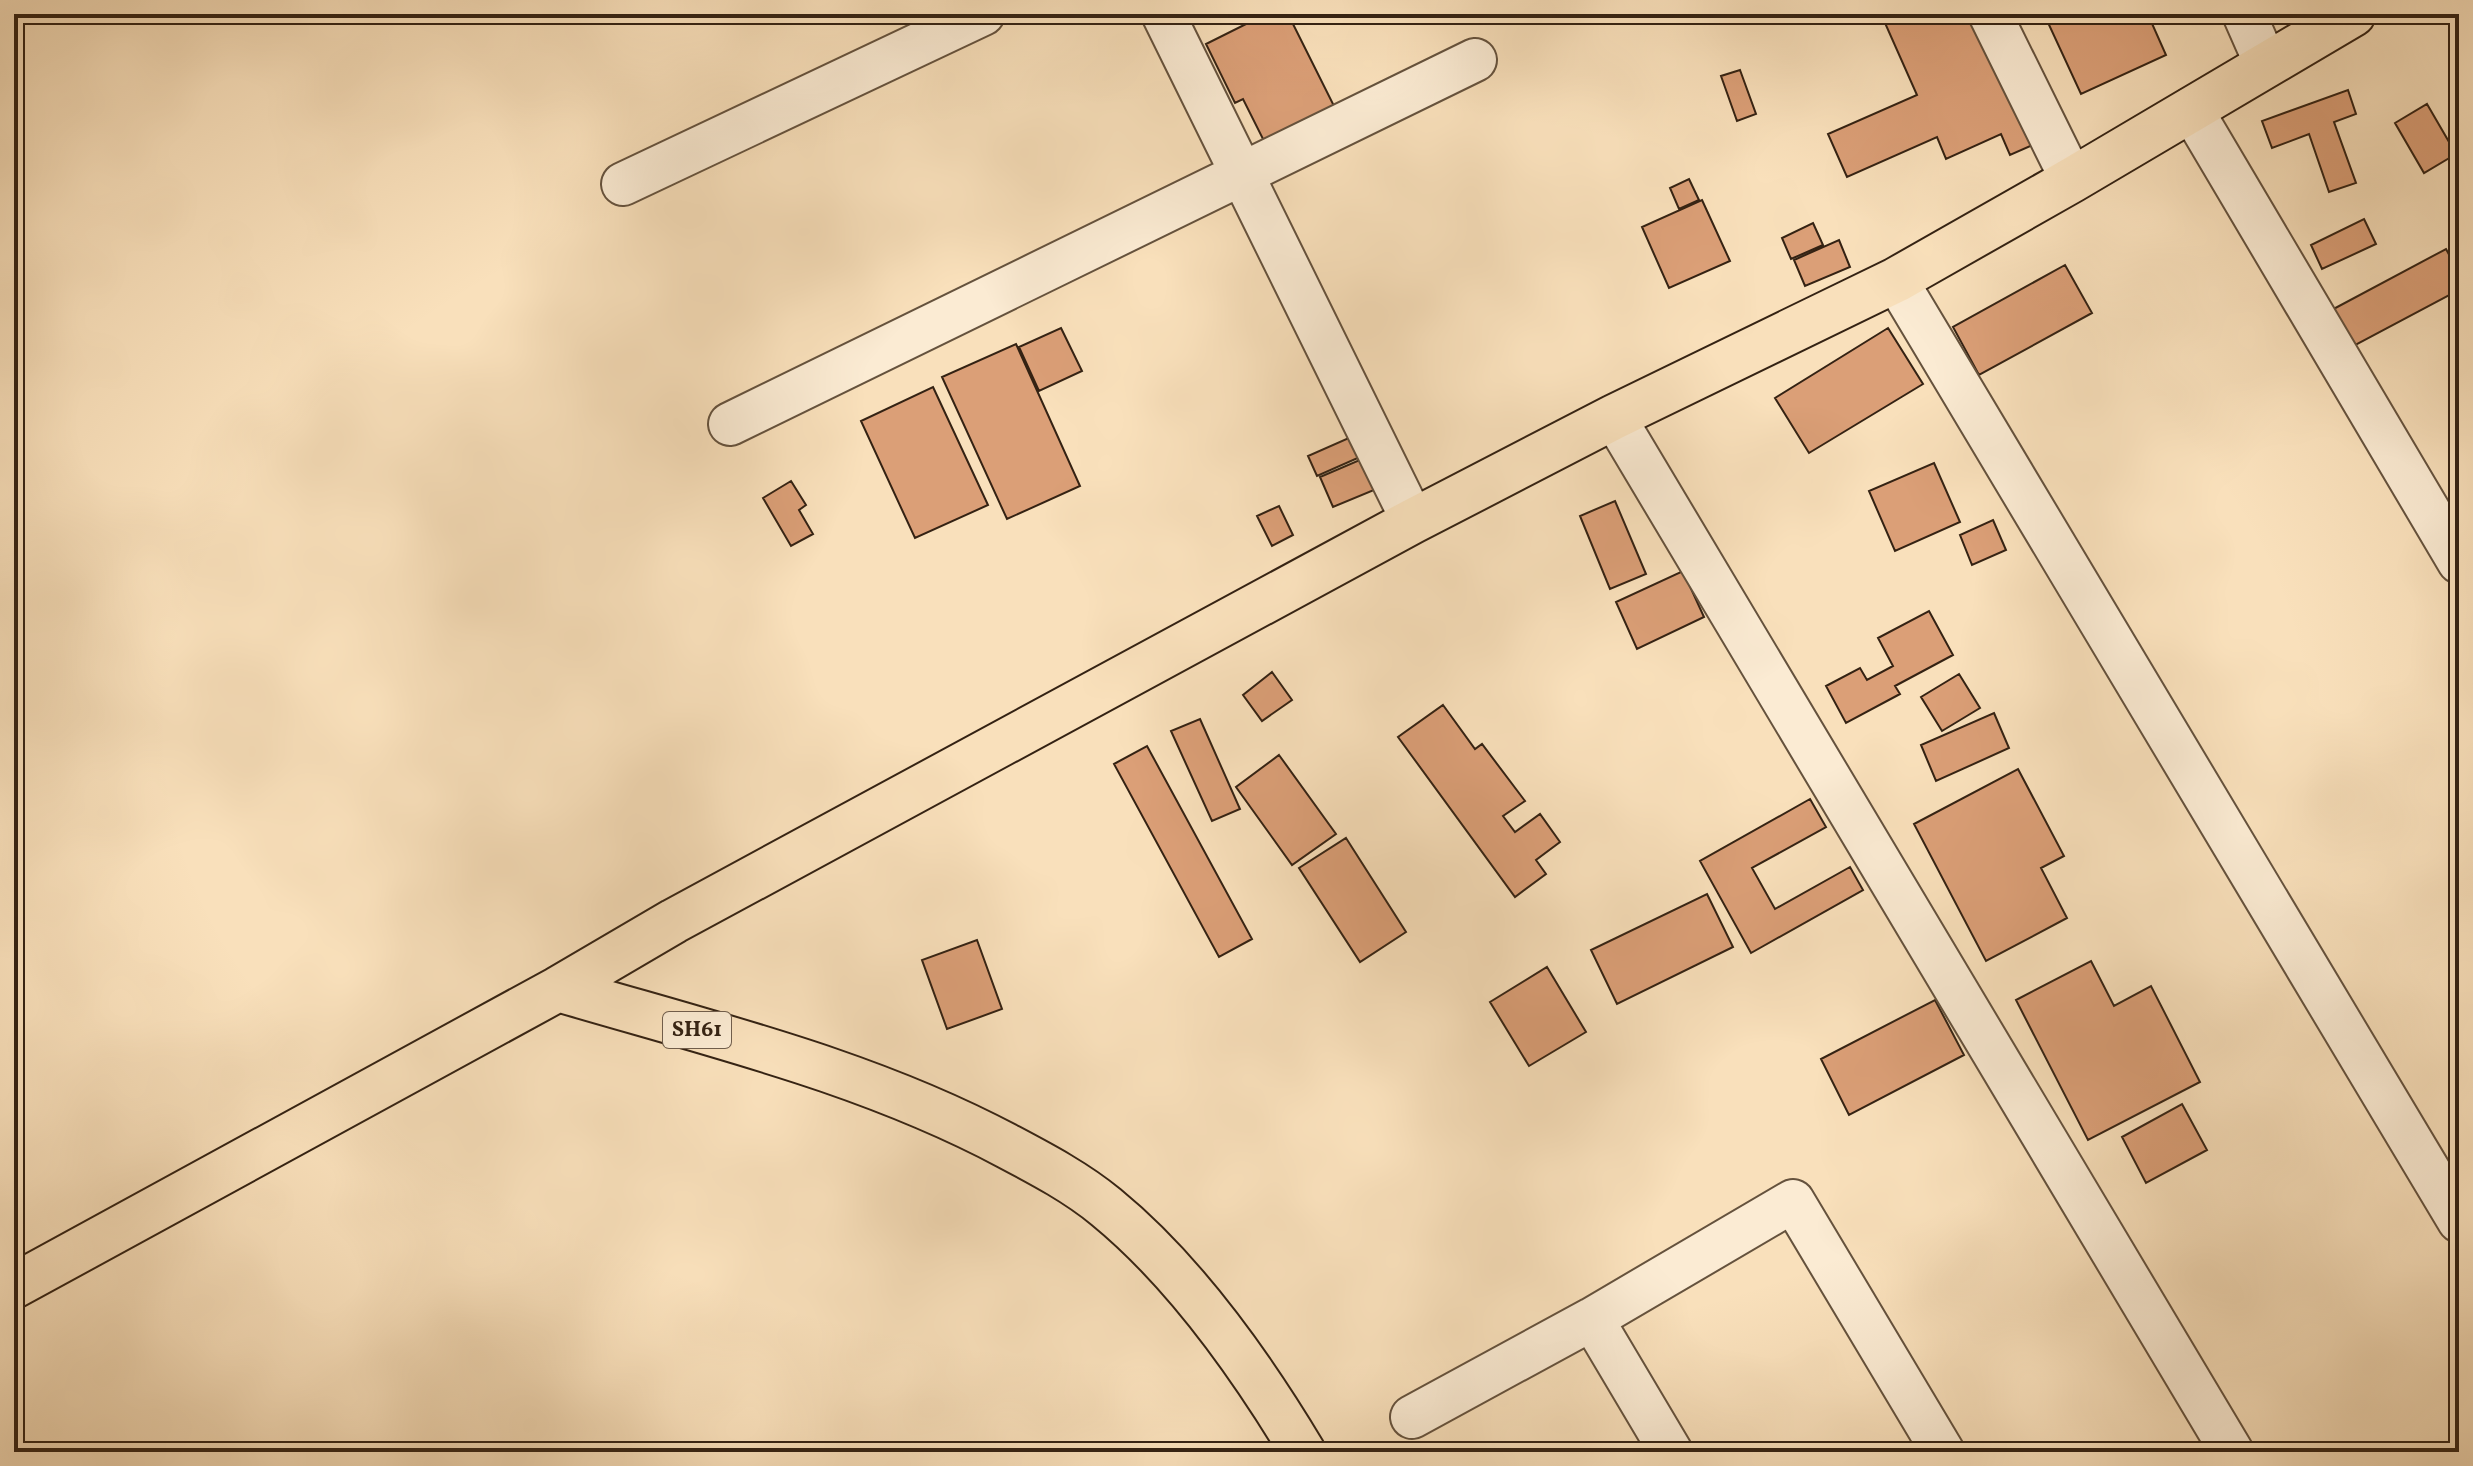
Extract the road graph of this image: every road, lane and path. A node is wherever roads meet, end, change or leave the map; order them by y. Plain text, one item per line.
1 (983, 14) edge
2 (1163, 14) edge
3 (1990, 14) edge
4 (2244, 14) edge
5 (2353, 14) edge
6 (1475, 60) dead end
7 (2266, 64) junction
8 (2191, 109) junction
9 (1241, 174) junction
10 (2072, 180) junction
11 (623, 184) dead end
12 (1896, 280) junction
13 (1614, 417) junction
14 (730, 424) dead end
15 (1413, 521) junction
16 (2459, 562) edge
17 (558, 989) junction
18 (2459, 1221) edge
19 (14, 1286) edge
20 (1592, 1319) junction
21 (1412, 1417) dead end
22 (1303, 1452) edge
23 (1671, 1452) edge
24 (1943, 1452) edge
25 (2232, 1452) edge

1 - 11 street
2 - 9 street
3 - 10 street
4 - 7 street
5 - 7 main road
6 - 9 street
7 - 8 main road
8 - 10 main road
8 - 16 street
9 - 14 street
9 - 15 street
10 - 12 main road
12 - 13 main road
12 - 18 street
13 - 15 main road
13 - 25 street
15 - 17 main road
17 - 19 main road
17 - 22 main road, SH61
20 - 21 street
20 - 23 street
20 - 24 street

